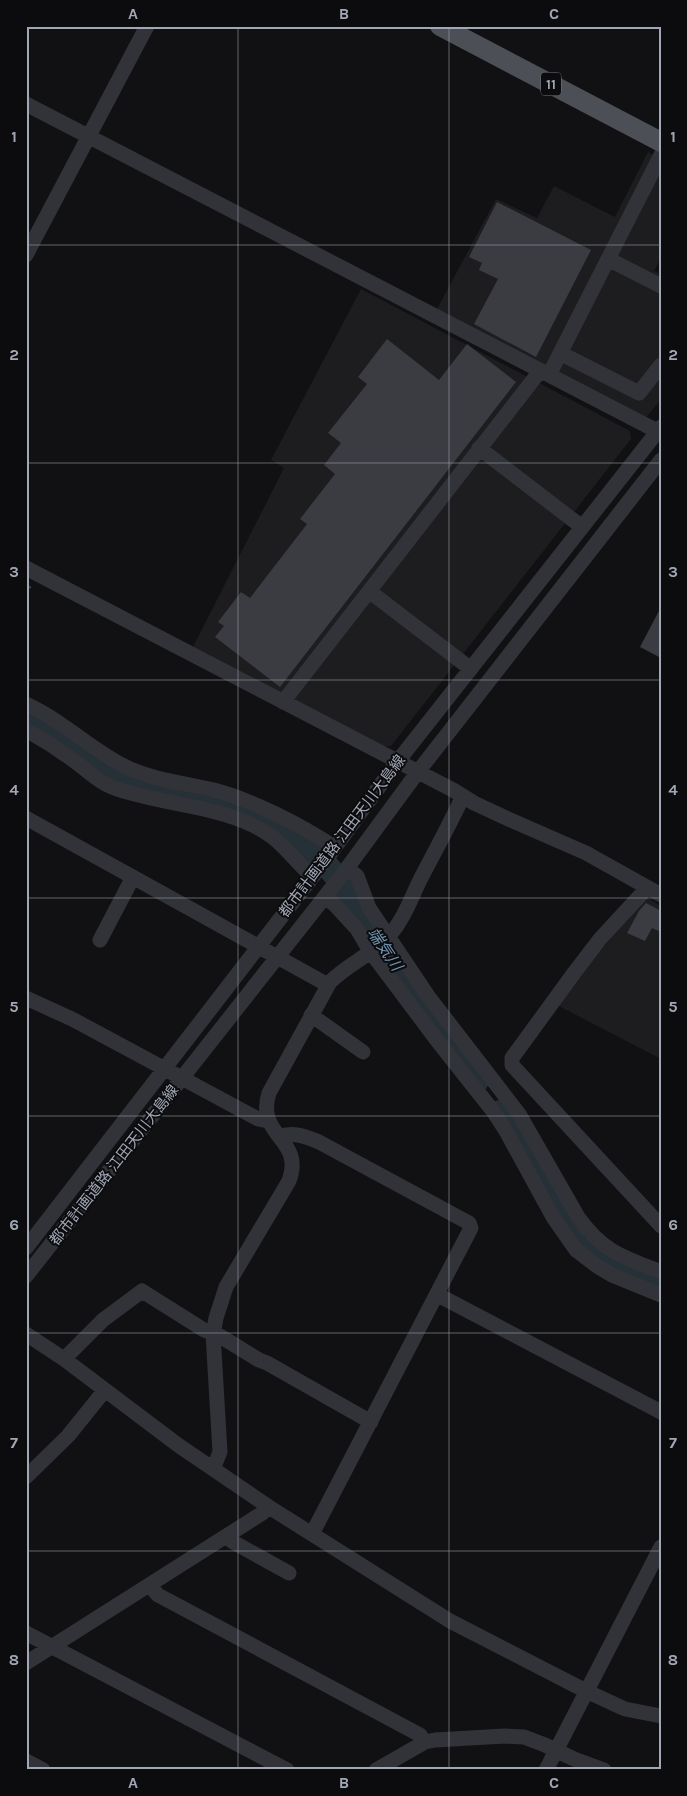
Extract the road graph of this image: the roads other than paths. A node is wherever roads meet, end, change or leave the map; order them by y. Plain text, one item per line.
1 (148, 26) edge
2 (440, 26) edge
3 (26, 104) edge
4 (90, 137) junction
5 (661, 142) edge
6 (661, 156) edge
7 (26, 255) edge
8 (608, 259) junction
9 (661, 286) edge
10 (560, 352) junction
11 (661, 365) edge
12 (544, 373) junction
13 (660, 430) edge
14 (480, 448) junction
15 (661, 460) edge
16 (582, 528) junction
17 (26, 568) edge
18 (369, 591) junction
19 (471, 669) junction
20 (283, 702) junction
21 (26, 704) edge
22 (26, 730) edge
23 (398, 762) junction
24 (418, 772) junction
25 (463, 796) junction
26 (26, 818) edge
27 (330, 853) junction
28 (345, 871) junction
29 (313, 875) junction
30 (133, 877) junction
31 (647, 888) junction
32 (326, 894) junction
33 (661, 895) edge
34 (387, 937) junction
35 (100, 940) dead end
36 (259, 946) junction
37 (372, 950) junction
38 (278, 956) junction
39 (328, 985) junction
40 (26, 998) edge
41 (311, 1015) junction
42 (363, 1052) dead end
43 (164, 1069) junction
44 (182, 1078) junction
45 (268, 1118) junction
46 (280, 1137) junction
47 (661, 1226) edge
48 (26, 1248) edge
49 (661, 1272) edge
50 (26, 1276) edge
51 (438, 1295) junction
52 (661, 1295) edge
53 (26, 1334) edge
54 (213, 1334) junction
55 (64, 1359) junction
56 (106, 1390) junction
57 (661, 1412) edge
58 (371, 1422) junction
59 (213, 1469) junction
60 (26, 1477) edge
61 (269, 1507) junction
62 (312, 1534) junction
63 (227, 1536) junction
64 (660, 1550) edge
65 (289, 1573) dead end
66 (149, 1585) junction
67 (26, 1632) edge
68 (52, 1646) junction
69 (26, 1663) edge
70 (586, 1691) junction
71 (661, 1716) edge
72 (425, 1742) junction
73 (556, 1751) junction
74 (26, 1761) edge
75 (43, 1770) edge
76 (287, 1770) edge
77 (376, 1770) edge
78 (546, 1770) edge
79 (604, 1770) edge

1 - 4 street
2 - 5 main road, 11
3 - 4 street
4 - 7 street
4 - 12 street
6 - 8 street
8 - 9 street
8 - 10 street
10 - 11 street
10 - 12 street
12 - 13 street
12 - 14 street
13 - 16 street, 都市計画道路 江田天川大島線
14 - 16 street
14 - 18 street
15 - 24 street, 都市計画道路 江田天川大島線
16 - 19 street, 都市計画道路 江田天川大島線
17 - 20 street
18 - 19 street
18 - 20 street
19 - 23 street, 都市計画道路 江田天川大島線
20 - 23 street
21 - 27 street
22 - 29 street
23 - 24 street
23 - 27 street, 都市計画道路 江田天川大島線
24 - 25 street
24 - 28 street, 都市計画道路 江田天川大島線
25 - 31 street
25 - 34 street
26 - 30 street
27 - 29 street, 都市計画道路 江田天川大島線
28 - 32 street, 都市計画道路 江田天川大島線
28 - 34 street
29 - 36 street, 都市計画道路 江田天川大島線
30 - 35 street
30 - 36 street
31 - 33 street
31 - 47 street
32 - 37 street
32 - 38 street, 都市計画道路 江田天川大島線
34 - 37 street
34 - 49 street
36 - 38 street
36 - 43 street, 都市計画道路 江田天川大島線
37 - 39 street
37 - 52 street
38 - 39 street
38 - 44 street, 都市計画道路 江田天川大島線
39 - 41 street
40 - 43 street
41 - 42 street
41 - 45 street
43 - 44 street
43 - 48 street, 都市計画道路 江田天川大島線
44 - 45 street
44 - 50 street, 都市計画道路 江田天川大島線
45 - 46 street
46 - 51 street
46 - 54 street
51 - 57 street
51 - 58 street
53 - 55 street
54 - 55 street
54 - 58 street
54 - 59 street
55 - 56 street
56 - 59 street
56 - 60 street
58 - 62 street
59 - 61 street
61 - 62 street
61 - 63 street
62 - 70 street
63 - 65 street
63 - 66 street
64 - 70 street
66 - 68 street
66 - 72 street
67 - 68 street
68 - 69 street
68 - 76 street
70 - 71 street
70 - 73 street
72 - 73 street
72 - 77 street
73 - 78 street
73 - 79 street
74 - 75 street

